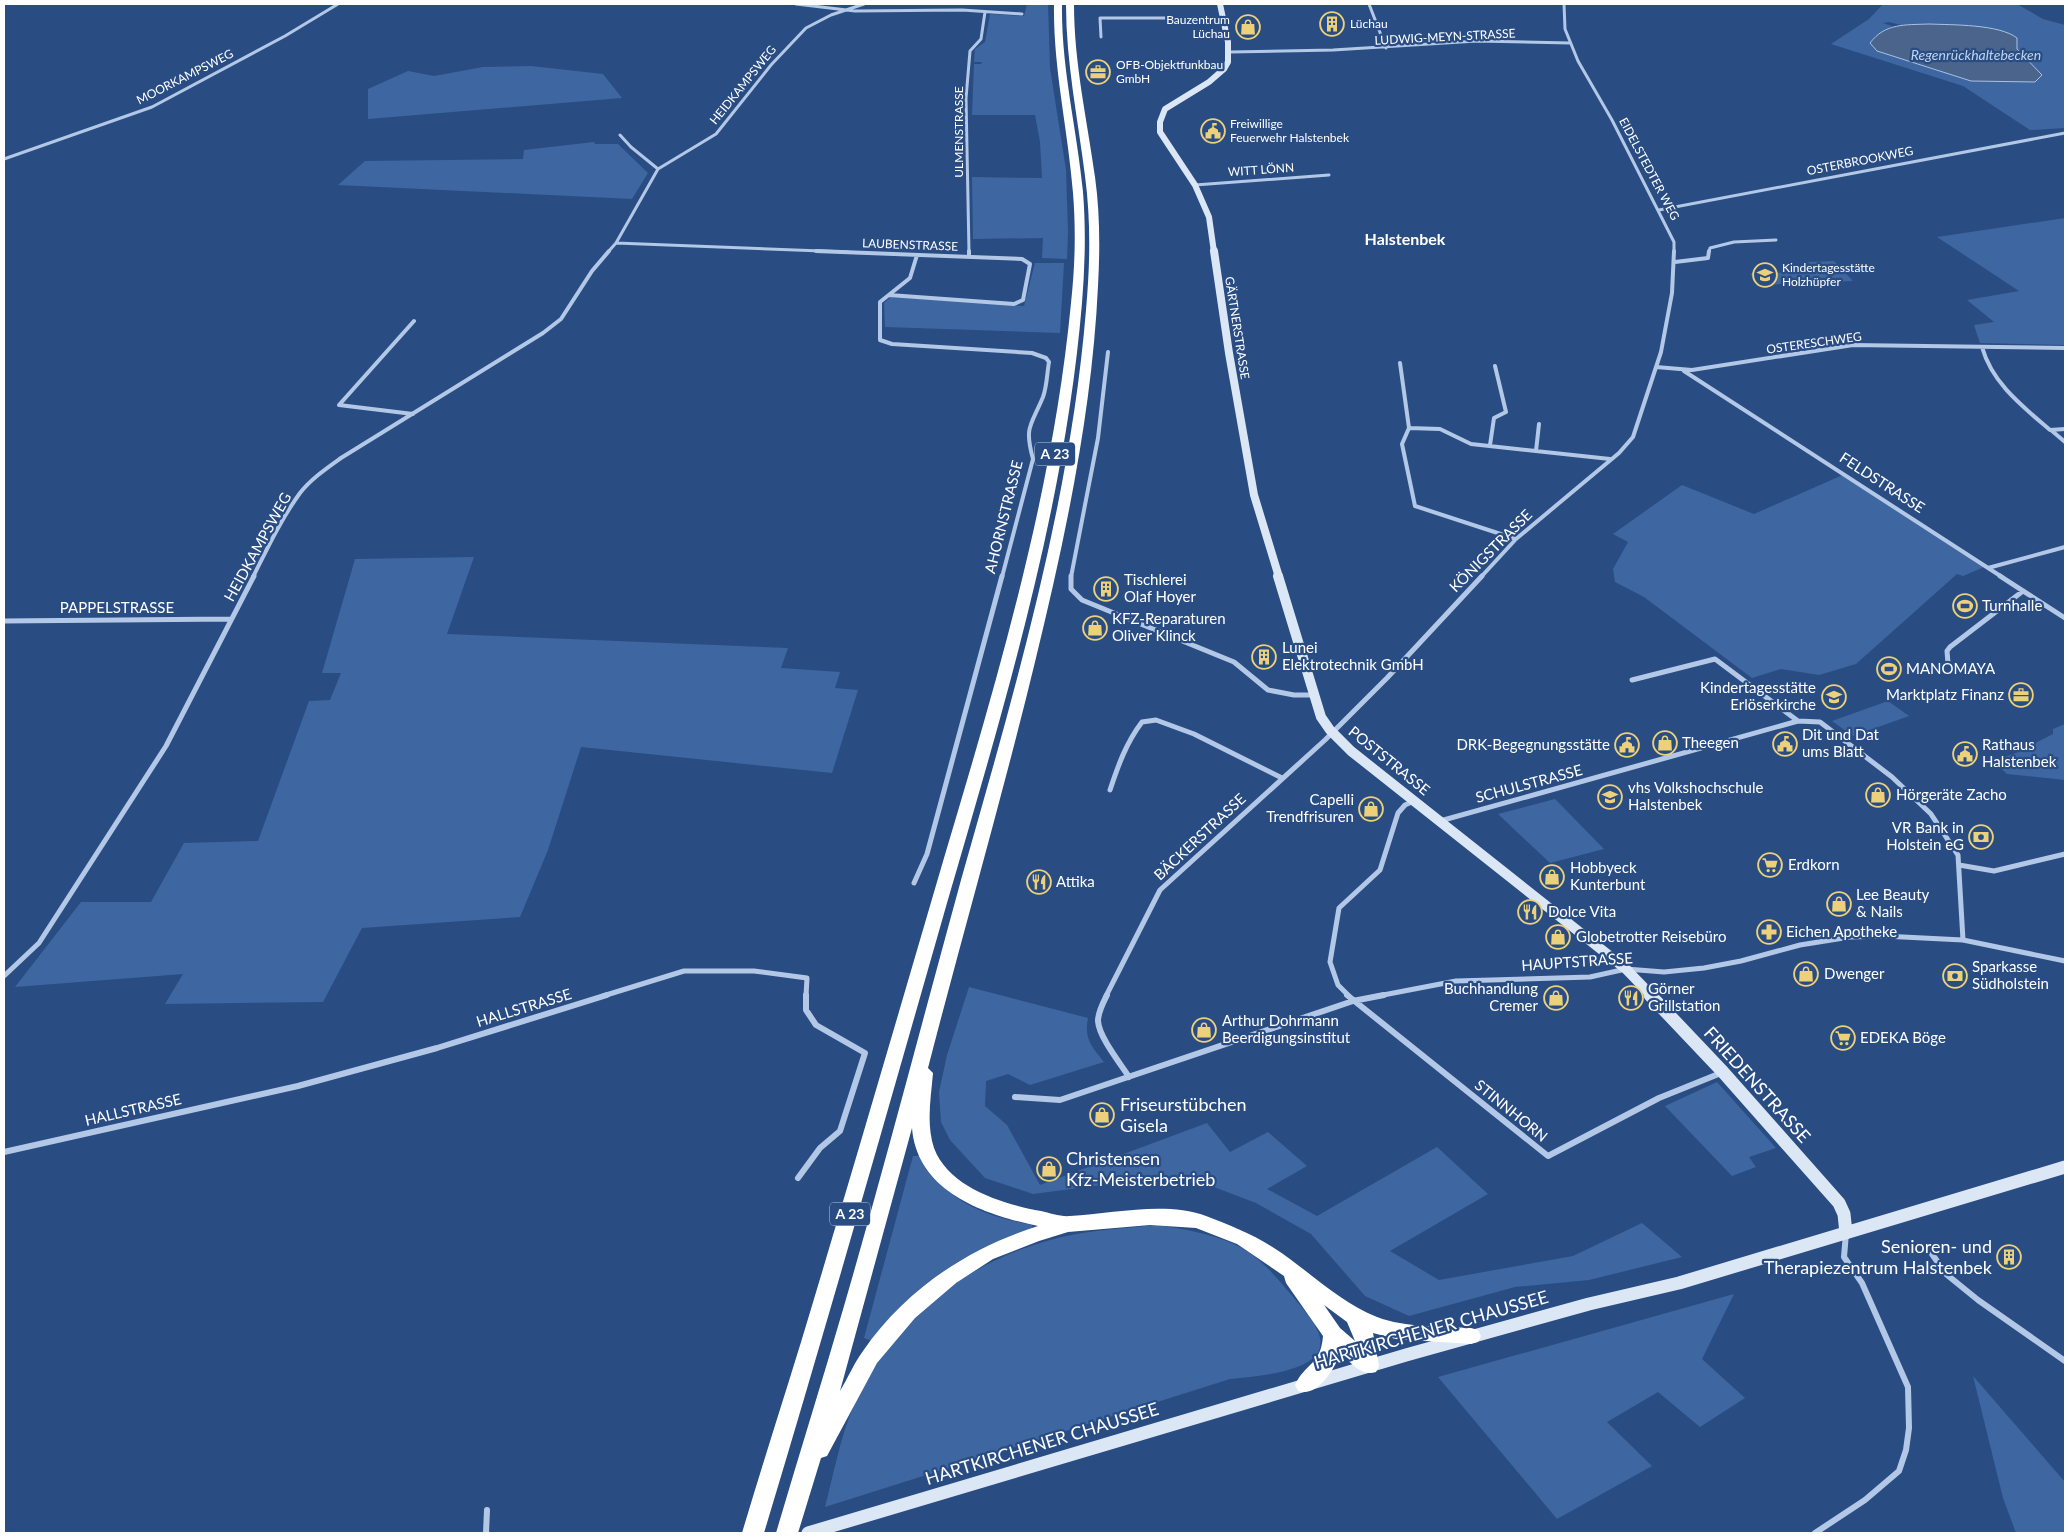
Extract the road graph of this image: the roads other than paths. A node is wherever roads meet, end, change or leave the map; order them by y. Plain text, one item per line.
1 (338, 4) edge
2 (796, 4) edge
3 (864, 4) edge
4 (1058, 4) edge
5 (1070, 4) edge
6 (1220, 4) edge
7 (1369, 4) edge
8 (1564, 4) edge
9 (841, 11) junction
10 (985, 12) junction
11 (1022, 14) dead end
12 (1223, 18) junction
13 (1101, 37) dead end
14 (1570, 43) junction
15 (1386, 48) junction
16 (1230, 52) junction
17 (2065, 133) edge
18 (620, 135) dead end
19 (4, 159) edge
20 (658, 169) junction
21 (1329, 175) dead end
22 (1195, 185) junction
23 (1659, 210) junction
24 (1776, 240) dead end
25 (616, 243) junction
26 (916, 255) junction
27 (969, 257) junction
28 (1675, 262) junction
29 (888, 294) junction
30 (414, 321) dead end
31 (1982, 347) junction
32 (2065, 348) edge
33 (1108, 352) dead end
34 (1661, 352) joint
35 (1400, 364) dead end
36 (1495, 366) dead end
37 (1656, 367) junction
38 (1684, 371) junction
39 (413, 414) junction
40 (1539, 424) dead end
41 (1409, 428) junction
42 (2065, 428) edge
43 (2050, 430) junction
44 (2065, 442) edge
45 (1490, 446) junction
46 (1536, 451) junction
47 (1610, 459) junction
48 (1516, 539) junction
49 (2065, 547) edge
50 (1988, 568) junction
51 (2023, 591) junction
52 (2065, 618) edge
53 (231, 619) junction
54 (4, 621) edge
55 (1948, 663) dead end
56 (1632, 680) dead end
57 (1314, 695) junction
58 (1798, 721) junction
59 (1332, 732) junction
60 (1282, 778) junction
61 (1110, 790) dead end
62 (1414, 801) junction
63 (1440, 821) junction
64 (2065, 854) edge
65 (1959, 865) junction
66 (914, 884) dead end
67 (1964, 940) junction
68 (2065, 961) edge
69 (1626, 970) junction
70 (4, 976) edge
71 (1353, 1001) junction
72 (926, 1042) junction
73 (1723, 1072) junction
74 (1129, 1077) junction
75 (1015, 1097) dead end
76 (4, 1152) edge
77 (2065, 1167) edge
78 (798, 1178) dead end
79 (1068, 1224) junction
80 (1846, 1233) junction
81 (1932, 1254) dead end
82 (1286, 1268) junction
83 (1354, 1316) junction
84 (1333, 1334) junction
85 (1471, 1336) junction
86 (2065, 1361) edge
87 (1369, 1366) junction
88 (1305, 1385) junction
89 (806, 1472) junction
90 (487, 1510) dead end
91 (486, 1533) edge
92 (753, 1533) edge
93 (787, 1533) edge
94 (808, 1533) edge
95 (1815, 1533) edge

1 - 19 street, MOORKAMPSWEG
2 - 9 street
3 - 9 street, HEIDKAMPSWEG
4 - 92 highway, A 23
5 - 72 highway, A 23
6 - 12 street
7 - 15 street
8 - 14 street, EIDELSTEDTER WEG
9 - 10 street
9 - 20 street, HEIDKAMPSWEG
10 - 11 street
10 - 27 street, ULMENSTRASSE
12 - 13 street
12 - 16 street
14 - 15 street, LUDWIG-MEYN-STRASSE
14 - 23 street, EIDELSTEDTER WEG
15 - 16 street, LUDWIG-MEYN-STRASSE
16 - 22 street, GÄRTNERSTRASSE
17 - 23 street, OSTERBROOKWEG
18 - 20 street
20 - 25 street, HEIDKAMPSWEG
21 - 22 street, WITT LÖNN
22 - 57 street, GÄRTNERSTRASSE
23 - 28 street, EIDELSTEDTER WEG
24 - 28 street
25 - 26 street, LAUBENSTRASSE
25 - 39 street, HEIDKAMPSWEG
26 - 27 street, LAUBENSTRASSE
26 - 29 street
27 - 29 street, LAUBENSTRASSE
28 - 34 street, EIDELSTEDTER WEG
29 - 66 street, AHORNSTRASSE
30 - 39 street
31 - 32 street, OSTERESCHWEG
31 - 38 street, OSTERESCHWEG
31 - 43 street
33 - 57 street
34 - 37 street, KÖNIGSTRASSE
35 - 41 street
36 - 45 street
37 - 38 street, OSTERESCHWEG
37 - 47 street, KÖNIGSTRASSE
38 - 50 street, FELDSTRASSE
39 - 53 street, HEIDKAMPSWEG
40 - 46 street
41 - 45 street
41 - 48 street
42 - 43 street
43 - 44 street
45 - 46 street
46 - 47 street
47 - 48 street, KÖNIGSTRASSE
48 - 59 street, KÖNIGSTRASSE
49 - 50 street
50 - 51 street, FELDSTRASSE
51 - 52 street, FELDSTRASSE
51 - 55 street
53 - 54 street, PAPPELSTRASSE
53 - 70 street, HEIDKAMPSWEG
56 - 58 street
57 - 59 street, POSTSTRASSE
58 - 63 street, SCHULSTRASSE
58 - 65 street
59 - 60 street, BÄCKERSTRASSE
59 - 62 street, POSTSTRASSE
60 - 61 street
60 - 74 street, BÄCKERSTRASSE
62 - 63 street, POSTSTRASSE
62 - 71 street
63 - 69 street, POSTSTRASSE
64 - 65 street
65 - 67 street
67 - 68 street, HAUPTSTRASSE
67 - 69 street, HAUPTSTRASSE
69 - 71 street, HAUPTSTRASSE
69 - 73 street, FRIEDENSTRASSE
71 - 73 street, STINNHORN
71 - 74 street, HAUPTSTRASSE
72 - 79 highway
72 - 89 highway, A 23
73 - 80 street, FRIEDENSTRASSE
74 - 75 street, HAUPTSTRASSE
76 - 78 street, HALLSTRASSE
77 - 80 street, HARTKIRCHENER CHAUSSEE
79 - 82 highway
79 - 89 highway
80 - 85 street, HARTKIRCHENER CHAUSSEE
80 - 95 street
81 - 86 street
82 - 83 highway
82 - 84 highway
83 - 85 highway
83 - 87 highway
84 - 87 highway
84 - 88 highway
85 - 87 street, HARTKIRCHENER CHAUSSEE
87 - 88 street, HARTKIRCHENER CHAUSSEE
88 - 94 street, HARTKIRCHENER CHAUSSEE
89 - 93 highway, A 23
90 - 91 street

